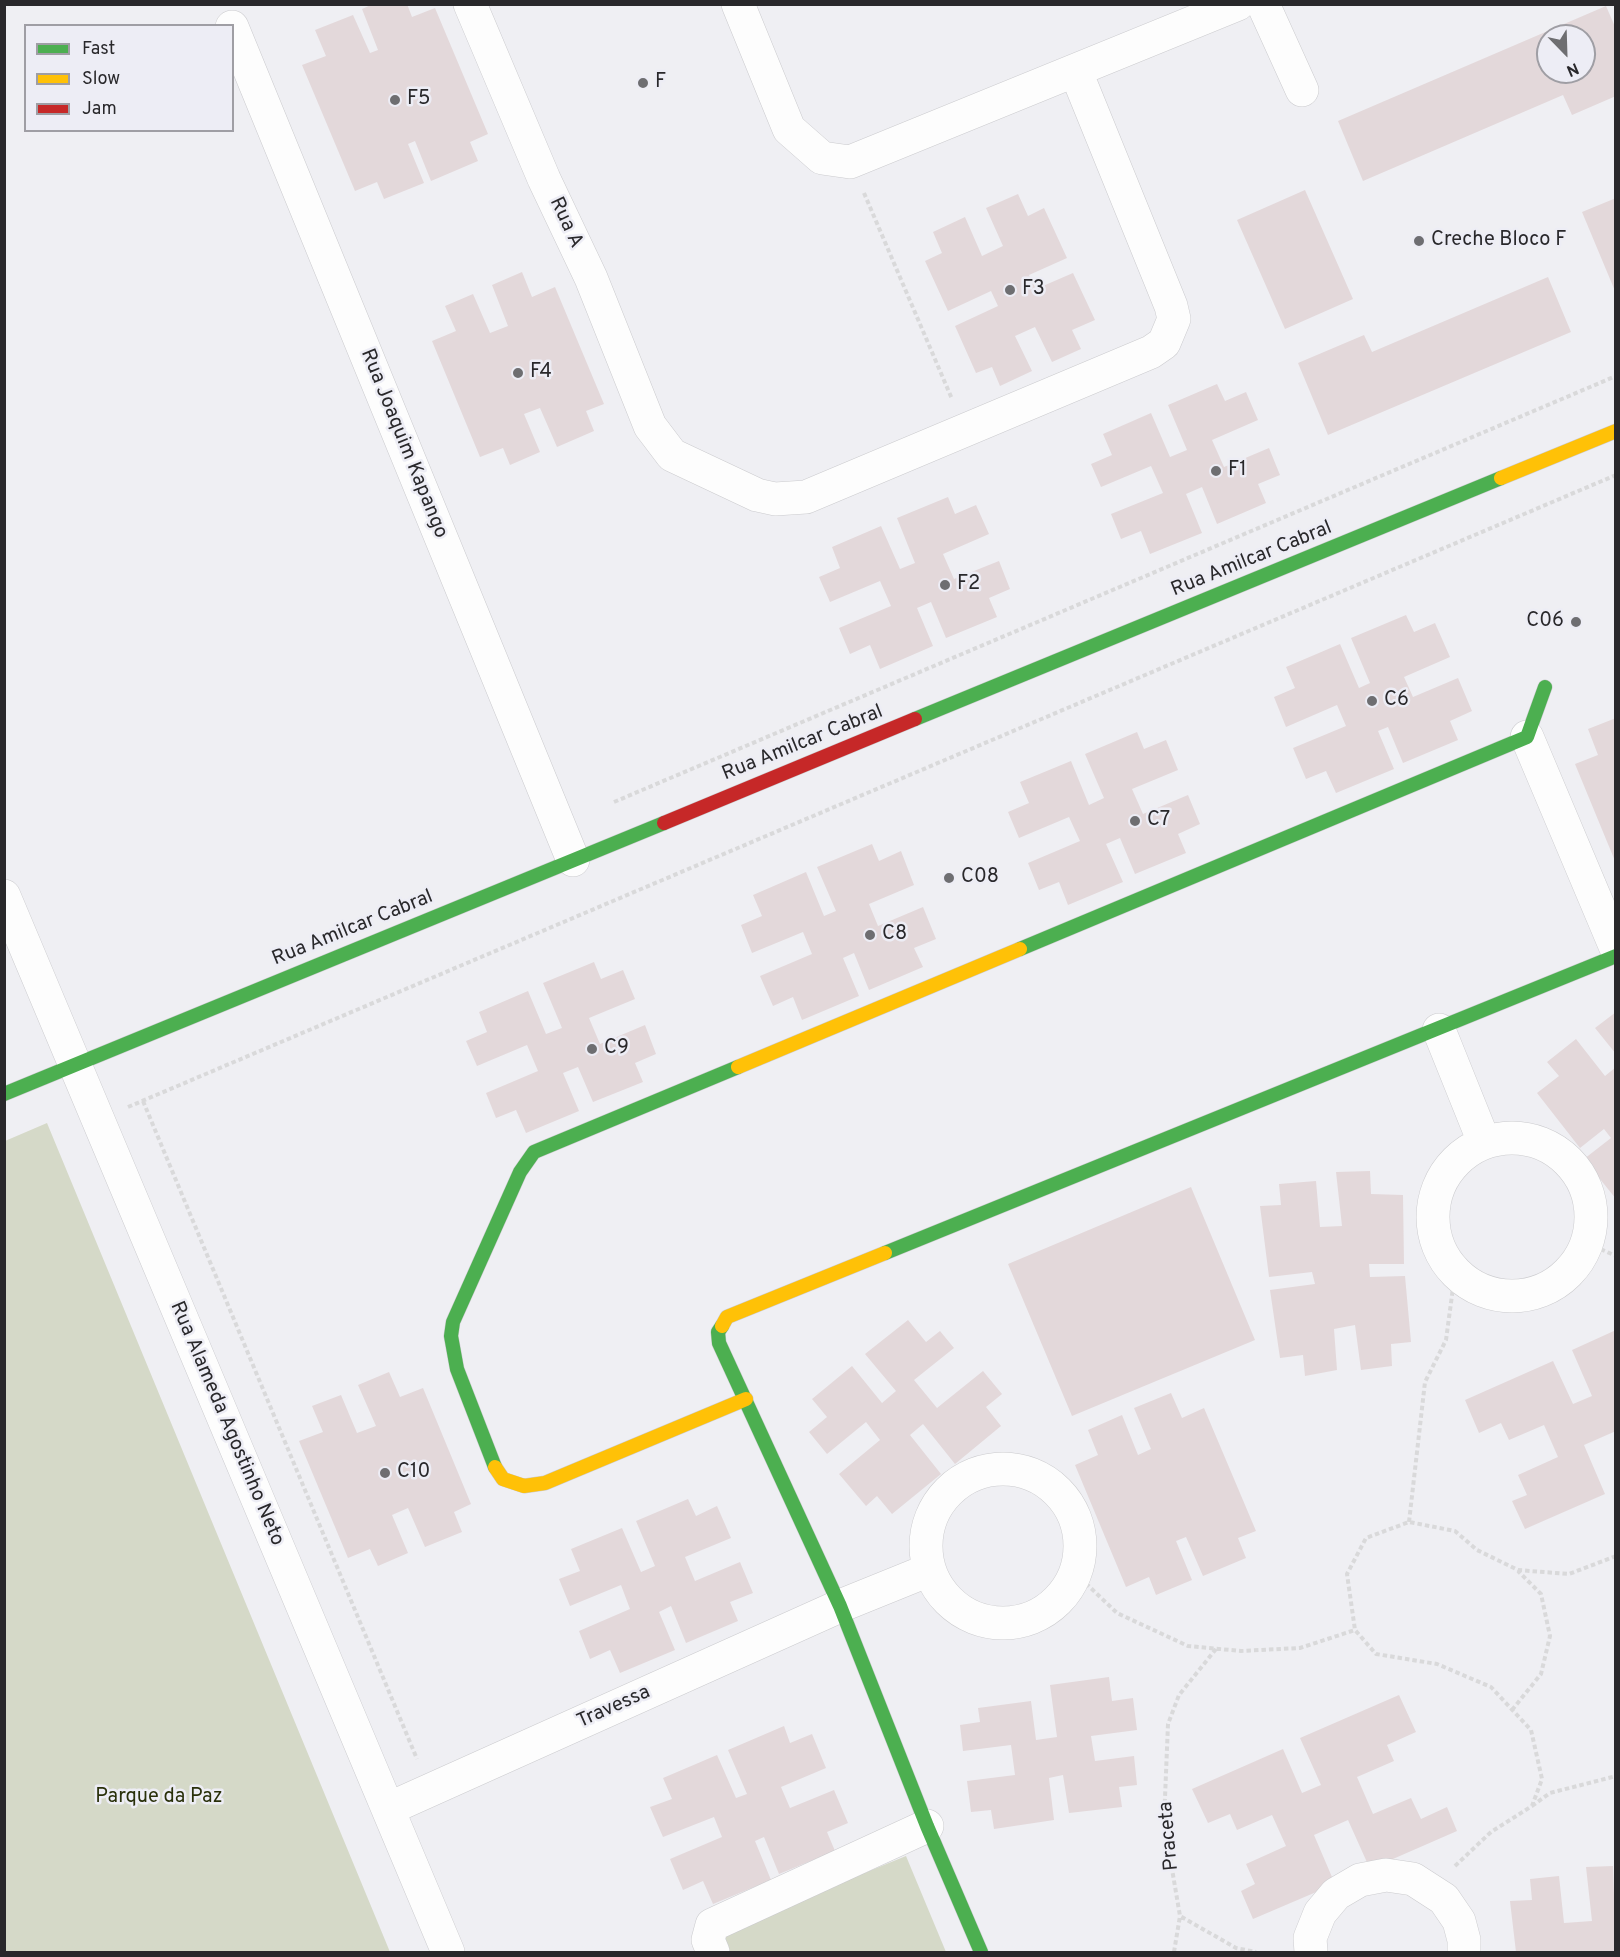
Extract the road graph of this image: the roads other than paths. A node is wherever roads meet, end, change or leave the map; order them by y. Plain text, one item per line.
1 (223, 4) edge
2 (470, 4) edge
3 (738, 4) edge
4 (1238, 4) edge
5 (1263, 4) edge
6 (231, 24) edge
7 (234, 31) edge
8 (1076, 72) junction
9 (1302, 90) dead end
10 (1616, 431) edge
11 (1545, 687) dead end
12 (1527, 737) junction
13 (573, 860) junction
14 (4, 896) edge
15 (1616, 948) edge
16 (1616, 956) edge
17 (1439, 1030) junction
18 (75, 1064) junction
19 (4, 1094) edge
20 (1484, 1142) junction
21 (1601, 1249) edge
22 (746, 1399) junction
23 (929, 1570) junction
24 (840, 1606) junction
25 (388, 1809) junction
26 (927, 1826) junction
27 (448, 1953) edge
28 (713, 1953) edge
29 (981, 1953) edge
30 (1311, 1953) edge
31 (1464, 1953) edge

1 - 6 street, Rua Joaquim Kapango
2 - 8 street, Rua A
3 - 8 street
4 - 8 street
5 - 9 street
7 - 13 street, Rua Joaquim Kapango
10 - 13 street, Rua Amilcar Cabral
11 - 12 street
12 - 15 street
12 - 22 street
13 - 18 street, Rua Amilcar Cabral
14 - 18 street, Rua Alameda Agostinho Neto
16 - 17 street
17 - 20 street
17 - 22 street
18 - 19 street, Rua Amilcar Cabral
18 - 25 street, Rua Alameda Agostinho Neto
20 - 21 street
20 - 21 street
22 - 24 street
23 - 23 street
23 - 24 street, Travessa
24 - 25 street, Travessa
24 - 26 street
25 - 27 street, Rua Alameda Agostinho Neto
26 - 28 street
26 - 29 street
30 - 31 street

